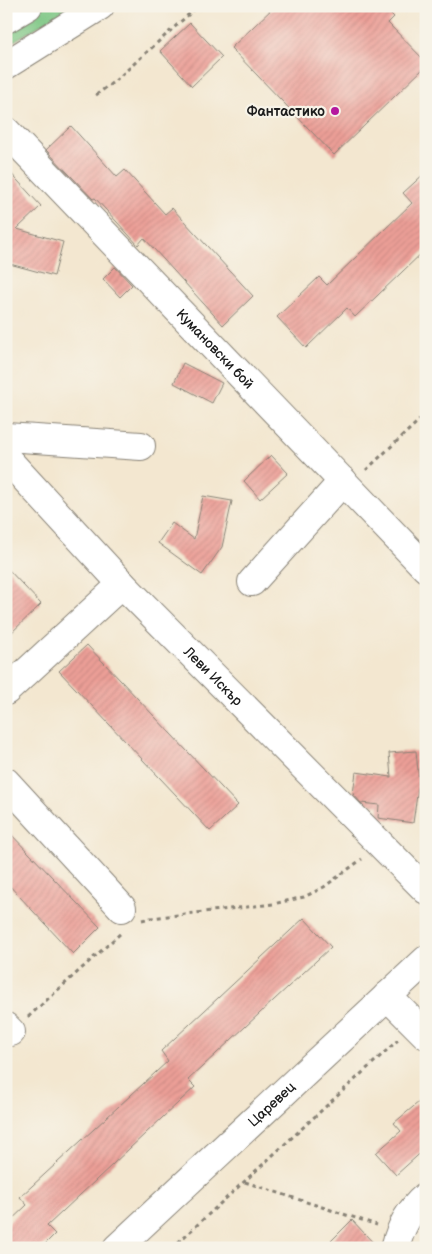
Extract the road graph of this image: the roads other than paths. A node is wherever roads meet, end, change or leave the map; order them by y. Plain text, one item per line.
1 (28, 6) edge
2 (100, 6) edge
3 (6, 20) edge
4 (6, 65) edge
5 (6, 131) edge
6 (6, 437) edge
7 (141, 446) dead end
8 (6, 458) edge
9 (346, 484) junction
10 (426, 568) edge
11 (252, 582) dead end
12 (122, 584) junction
13 (6, 691) edge
14 (6, 782) edge
15 (426, 890) edge
16 (126, 916) road end
17 (426, 960) edge
18 (387, 996) junction
19 (420, 1029) edge
20 (426, 1196) edge
21 (397, 1240) edge
22 (117, 1248) edge

1 - 3 street
2 - 4 street
5 - 9 street, Кумановски бой
6 - 7 street
8 - 12 street, Леви Искър
9 - 10 street, Кумановски бой
9 - 11 street
12 - 13 street
12 - 15 street, Леви Искър
14 - 16 street
17 - 18 street, Царевец
18 - 19 street
18 - 22 street, Царевец
20 - 21 street

